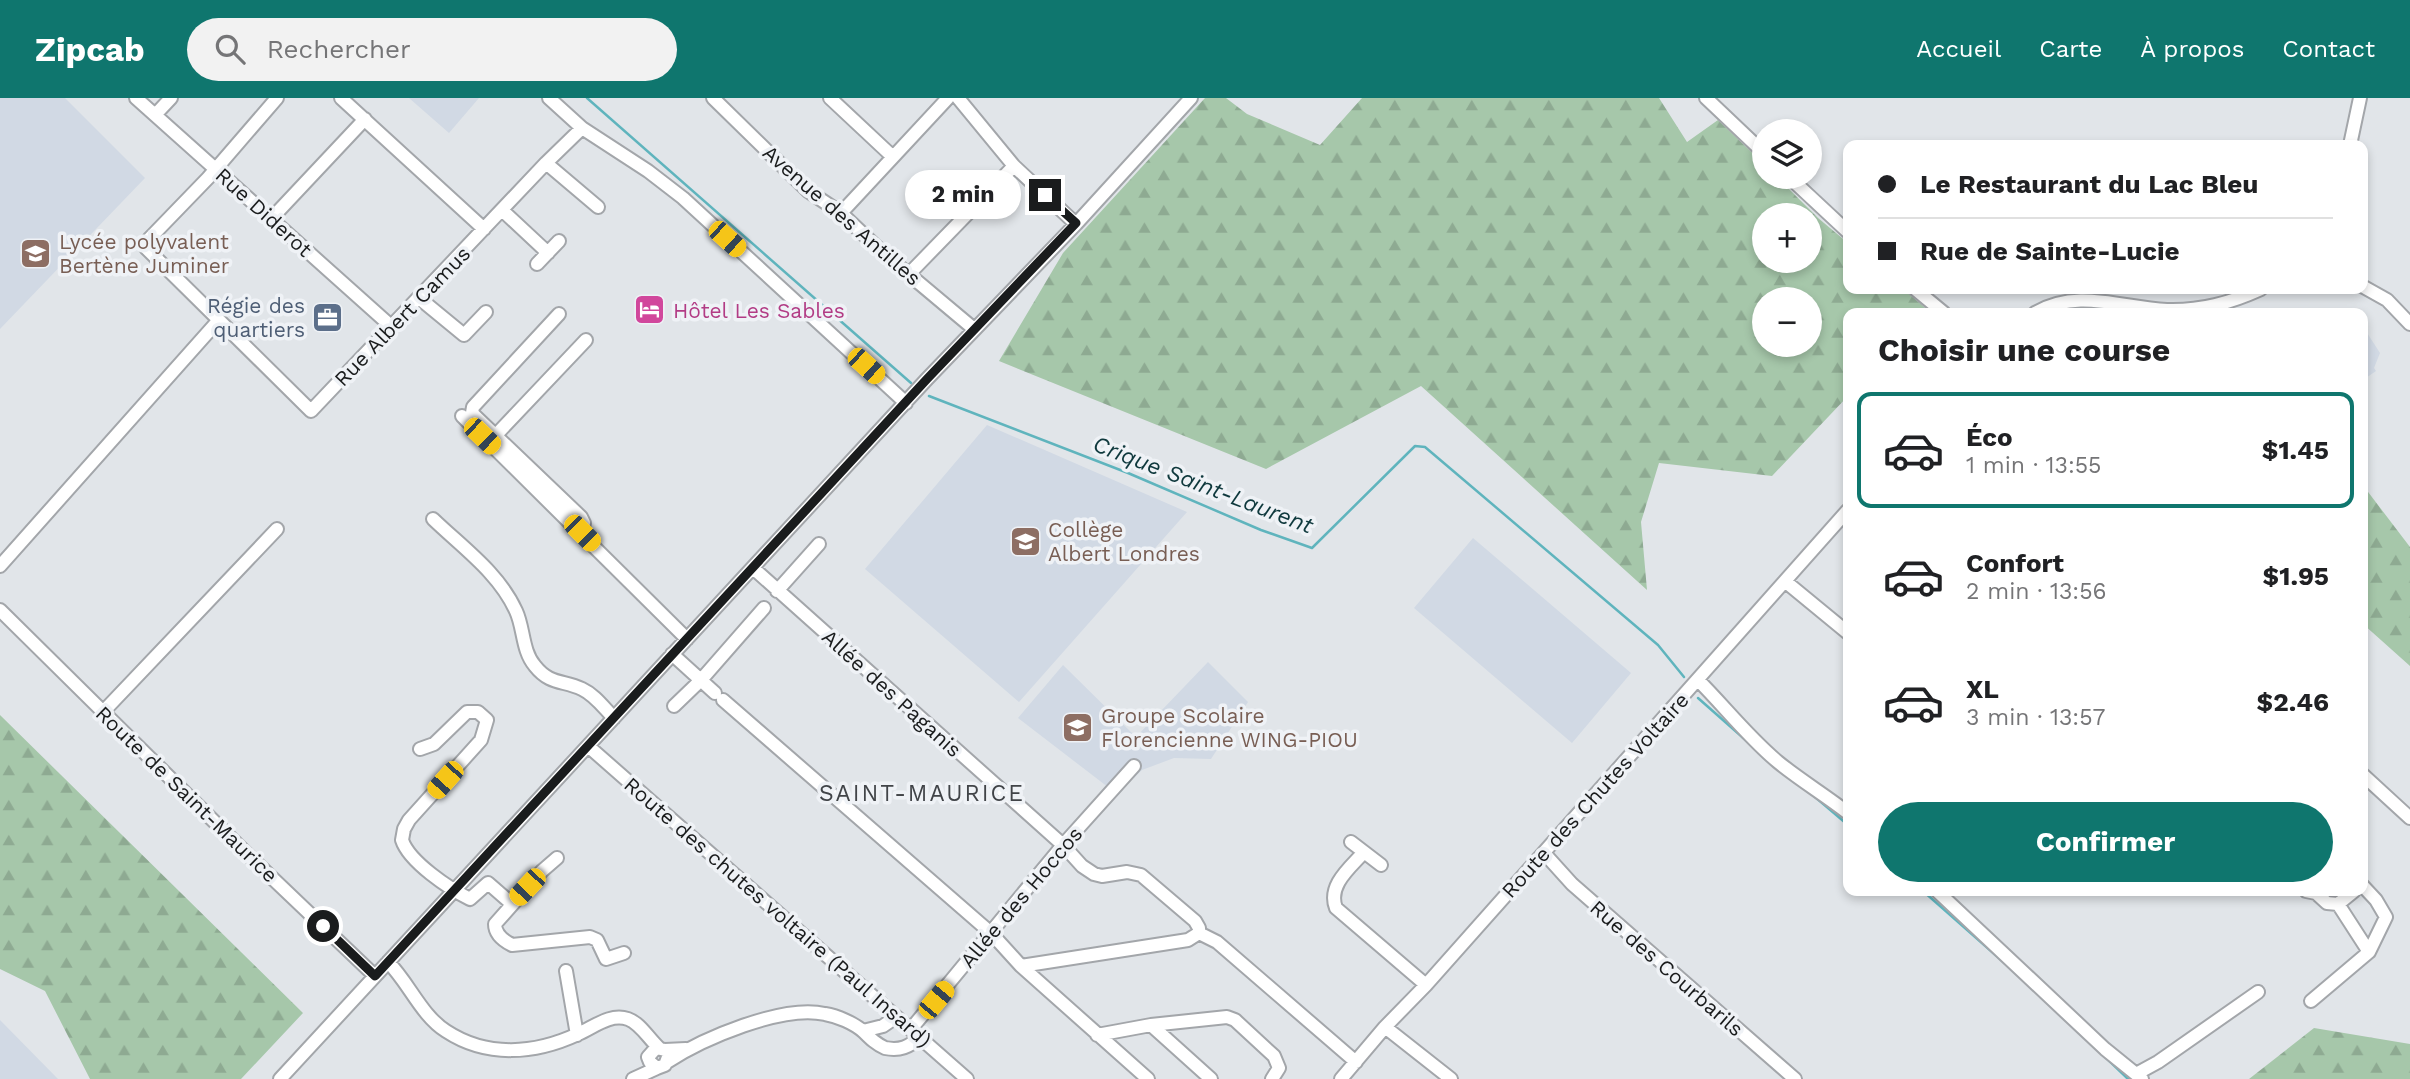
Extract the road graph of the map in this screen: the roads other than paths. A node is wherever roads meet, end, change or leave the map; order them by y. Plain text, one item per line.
1 (136, 98) edge
2 (171, 98) edge
3 (277, 98) edge
4 (341, 98) edge
5 (548, 98) edge
6 (713, 98) edge
7 (830, 98) edge
8 (948, 98) edge
9 (958, 98) edge
10 (1191, 98) edge
11 (1706, 98) edge
12 (2361, 98) edge
13 (155, 115) junction
14 (365, 119) junction
15 (582, 128) junction
16 (2351, 140) edge
17 (1752, 142) edge
18 (893, 157) junction
19 (546, 163) junction
20 (1014, 166) junction
21 (216, 169) junction
22 (937, 188) dead end
23 (1802, 189) edge
24 (598, 207) dead end
25 (502, 210) junction
26 (841, 214) junction
27 (964, 215) junction
28 (271, 219) junction
29 (1076, 223) junction
30 (1843, 227) edge
31 (484, 229) junction
32 (559, 240) dead end
33 (548, 253) junction
34 (537, 264) dead end
35 (909, 274) junction
36 (2368, 289) edge
37 (1921, 294) edge
38 (2078, 294) edge
39 (2248, 294) edge
40 (419, 298) junction
41 (1938, 308) edge
42 (2045, 308) edge
43 (2155, 308) edge
44 (2203, 308) edge
45 (486, 312) dead end
46 (559, 314) dead end
47 (218, 321) junction
48 (2410, 324) edge
49 (391, 327) junction
50 (974, 329) junction
51 (586, 340) dead end
52 (910, 398) junction
53 (462, 416) dead end
54 (496, 435) junction
55 (433, 519) dead end
56 (1843, 521) edge
57 (276, 530) dead end
58 (582, 533) junction
59 (819, 544) dead end
60 (0, 566) edge
61 (752, 568) junction
62 (1786, 582) junction
63 (778, 591) junction
64 (764, 608) dead end
65 (0, 610) edge
66 (1843, 629) edge
67 (687, 639) junction
68 (673, 654) junction
69 (701, 680) junction
70 (1698, 680) junction
71 (674, 706) dead end
72 (103, 712) junction
73 (614, 718) junction
74 (588, 746) junction
75 (420, 749) dead end
76 (1133, 766) dead end
77 (2368, 780) edge
78 (1843, 809) edge
79 (2410, 818) edge
80 (1352, 842) dead end
81 (1063, 845) junction
82 (1364, 852) junction
83 (1544, 853) junction
84 (557, 858) dead end
85 (1381, 865) dead end
86 (453, 890) junction
87 (2368, 891) edge
88 (1942, 896) edge
89 (2319, 896) edge
90 (2348, 896) edge
91 (512, 904) junction
92 (2338, 904) junction
93 (991, 933) junction
94 (1199, 933) junction
95 (2369, 951) junction
96 (624, 953) dead end
97 (388, 962) junction
98 (1021, 966) junction
99 (566, 971) dead end
100 (375, 976) junction
101 (1426, 985) junction
102 (2258, 992) dead end
103 (2311, 1001) dead end
104 (896, 1017) junction
105 (1151, 1025) junction
106 (1385, 1027) junction
107 (863, 1031) junction
108 (915, 1033) junction
109 (577, 1035) junction
110 (1097, 1035) junction
111 (658, 1056) junction
112 (1356, 1062) junction
113 (636, 1077) edge
114 (2139, 1077) edge
115 (280, 1079) edge
116 (967, 1079) edge
117 (1148, 1079) edge
118 (1211, 1079) edge
119 (1272, 1079) edge
120 (1341, 1079) edge
121 (1451, 1079) edge
122 (1795, 1079) edge

1 - 13 street, Rue Diderot
2 - 13 street
3 - 21 street
4 - 14 street
5 - 15 street
6 - 26 street, Avenue des Antilles
7 - 18 street
8 - 18 street
9 - 20 street
10 - 29 street
11 - 17 street
12 - 16 street
13 - 21 street, Rue Diderot
14 - 28 street
14 - 31 street
15 - 19 street, Rue Albert Camus
15 - 52 street
18 - 26 street
19 - 24 street
19 - 25 street, Rue Albert Camus
20 - 27 street
20 - 29 street
21 - 28 street, Rue Diderot
21 - 47 street
22 - 27 street
23 - 30 street
25 - 31 street, Rue Albert Camus
25 - 33 street
26 - 35 street, Avenue des Antilles
27 - 35 street
28 - 49 street, Rue Diderot
29 - 50 street
31 - 40 street, Rue Albert Camus
32 - 33 street
33 - 34 street
35 - 50 street, Avenue des Antilles
36 - 48 street
37 - 41 street
38 - 42 street
38 - 43 street
39 - 44 street
40 - 45 street
40 - 49 street, Rue Albert Camus
46 - 54 street
47 - 49 street, Rue Albert Camus
47 - 60 street
50 - 52 street
51 - 54 street
52 - 61 street
53 - 58 street
54 - 58 street
55 - 73 street
56 - 62 street, Route des Chutes Voltaire
57 - 72 street
58 - 67 street
59 - 63 street
61 - 63 street, Allée des Paganis
61 - 67 street
62 - 66 street
62 - 70 street, Route des Chutes Voltaire
63 - 81 street, Allée des Paganis
64 - 69 street
65 - 72 street, Route de Saint-Maurice
67 - 68 street
68 - 69 street
68 - 73 street
69 - 71 street
69 - 93 street
70 - 78 street
70 - 83 street, Route des Chutes Voltaire
72 - 100 street, Route de Saint-Maurice
73 - 74 street
74 - 86 street
74 - 104 street, Route des chutes voltaire (Paul Insard)
75 - 86 street
76 - 81 street, Allée des Hoccos
77 - 79 street
80 - 82 street
81 - 93 street, Allée des Hoccos
81 - 94 street, Allée des Paganis
82 - 85 street
82 - 101 street
83 - 101 street, Route des Chutes Voltaire
83 - 122 street, Rue des Courbarils
84 - 91 street
86 - 91 street
86 - 97 street
87 - 95 street
88 - 114 street
89 - 92 street
90 - 92 street
91 - 96 street
92 - 95 street
93 - 98 street
93 - 108 street, Allée des Hoccos
94 - 98 street
94 - 112 street, Allée des Paganis
95 - 103 street
97 - 100 street
97 - 109 street
98 - 110 street
99 - 109 street
100 - 115 street
101 - 106 street, Route des Chutes Voltaire
102 - 114 street
104 - 107 street
104 - 108 street, Route des chutes voltaire (Paul Insard)
105 - 110 street
105 - 118 street
105 - 119 street
106 - 112 street, Route des Chutes Voltaire
106 - 121 street
107 - 108 street
107 - 111 street
108 - 116 street, Route des chutes voltaire (Paul Insard)
109 - 111 street
110 - 117 street
111 - 113 street
112 - 120 street, Route des Chutes Voltaire

